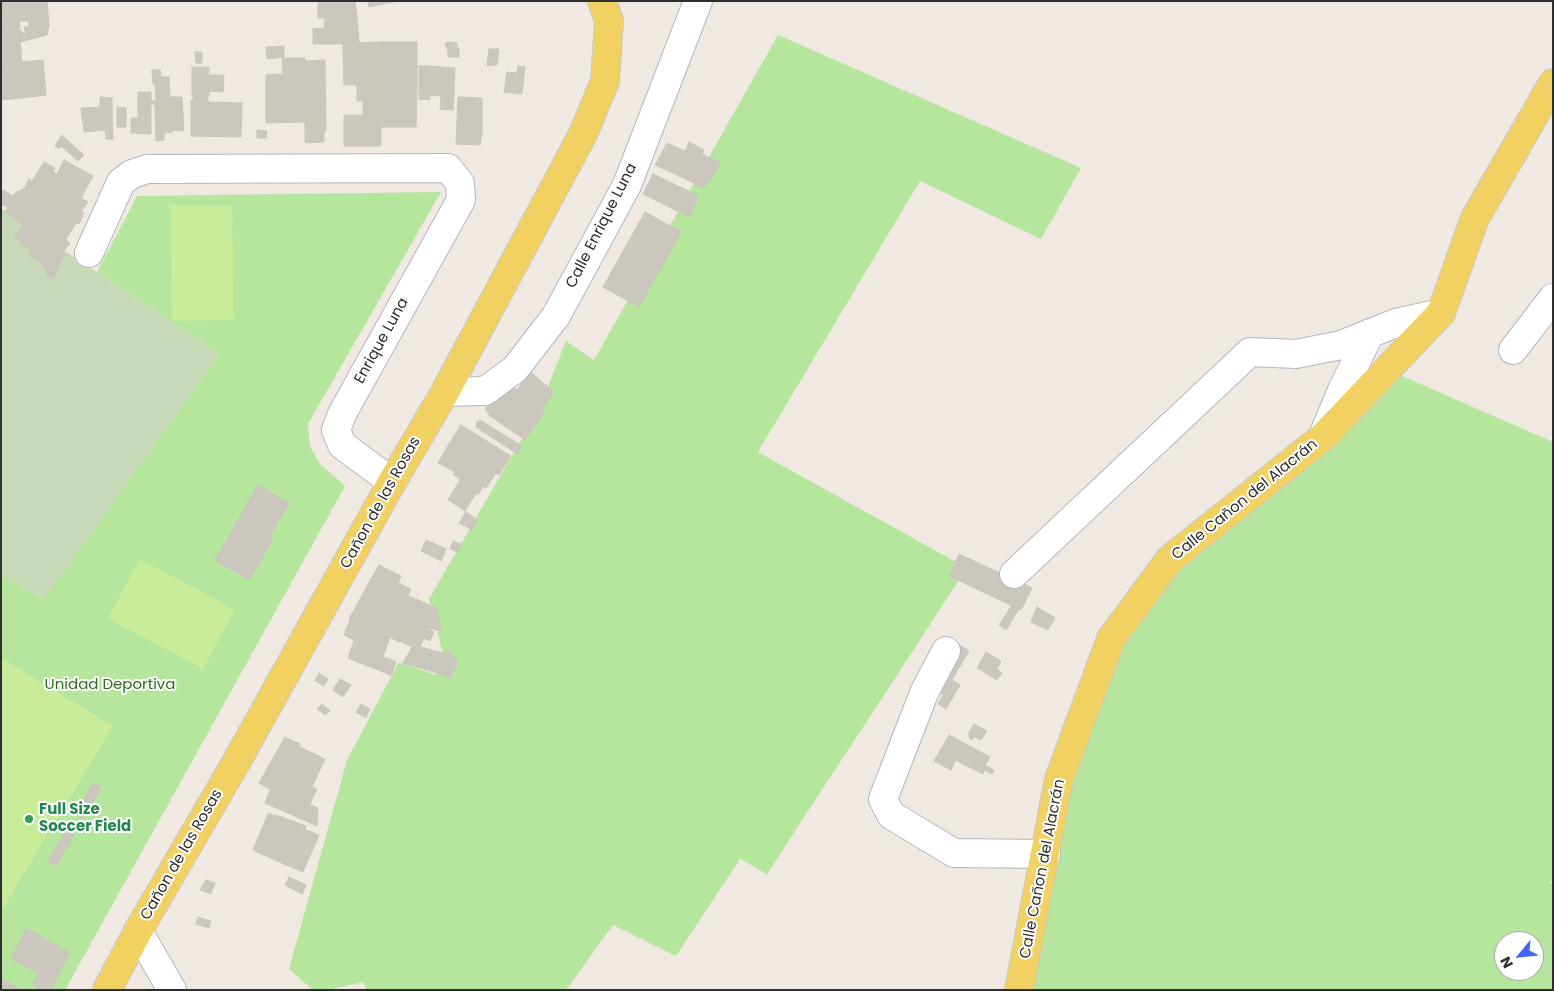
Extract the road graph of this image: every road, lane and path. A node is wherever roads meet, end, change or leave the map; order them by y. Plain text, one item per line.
1 (602, 1) edge
2 (698, 1) edge
3 (1553, 83) edge
4 (89, 254) dead end
5 (1553, 298) edge
6 (1441, 313) junction
7 (1370, 333) junction
8 (1514, 350) dead end
9 (445, 392) junction
10 (1323, 437) junction
11 (392, 482) junction
12 (1014, 574) dead end
13 (946, 651) dead end
14 (1046, 854) junction
15 (138, 931) junction
16 (107, 990) edge
17 (172, 990) edge
18 (1019, 990) edge

1 - 9 main road, Cañon de las Rosas
2 - 9 street, Calle Enrique Luna
3 - 6 main road, Calle Cañon del Alacrán
4 - 11 street, Enrique Luna
5 - 8 street
6 - 7 street
6 - 10 main road, Calle Cañon del Alacrán
7 - 10 street
7 - 12 street
9 - 11 main road, Cañon de las Rosas
10 - 14 main road, Calle Cañon del Alacrán
11 - 15 main road, Cañon de las Rosas
13 - 14 street
14 - 18 main road, Calle Cañon del Alacrán
15 - 16 main road, Cañon de las Rosas
15 - 17 street

